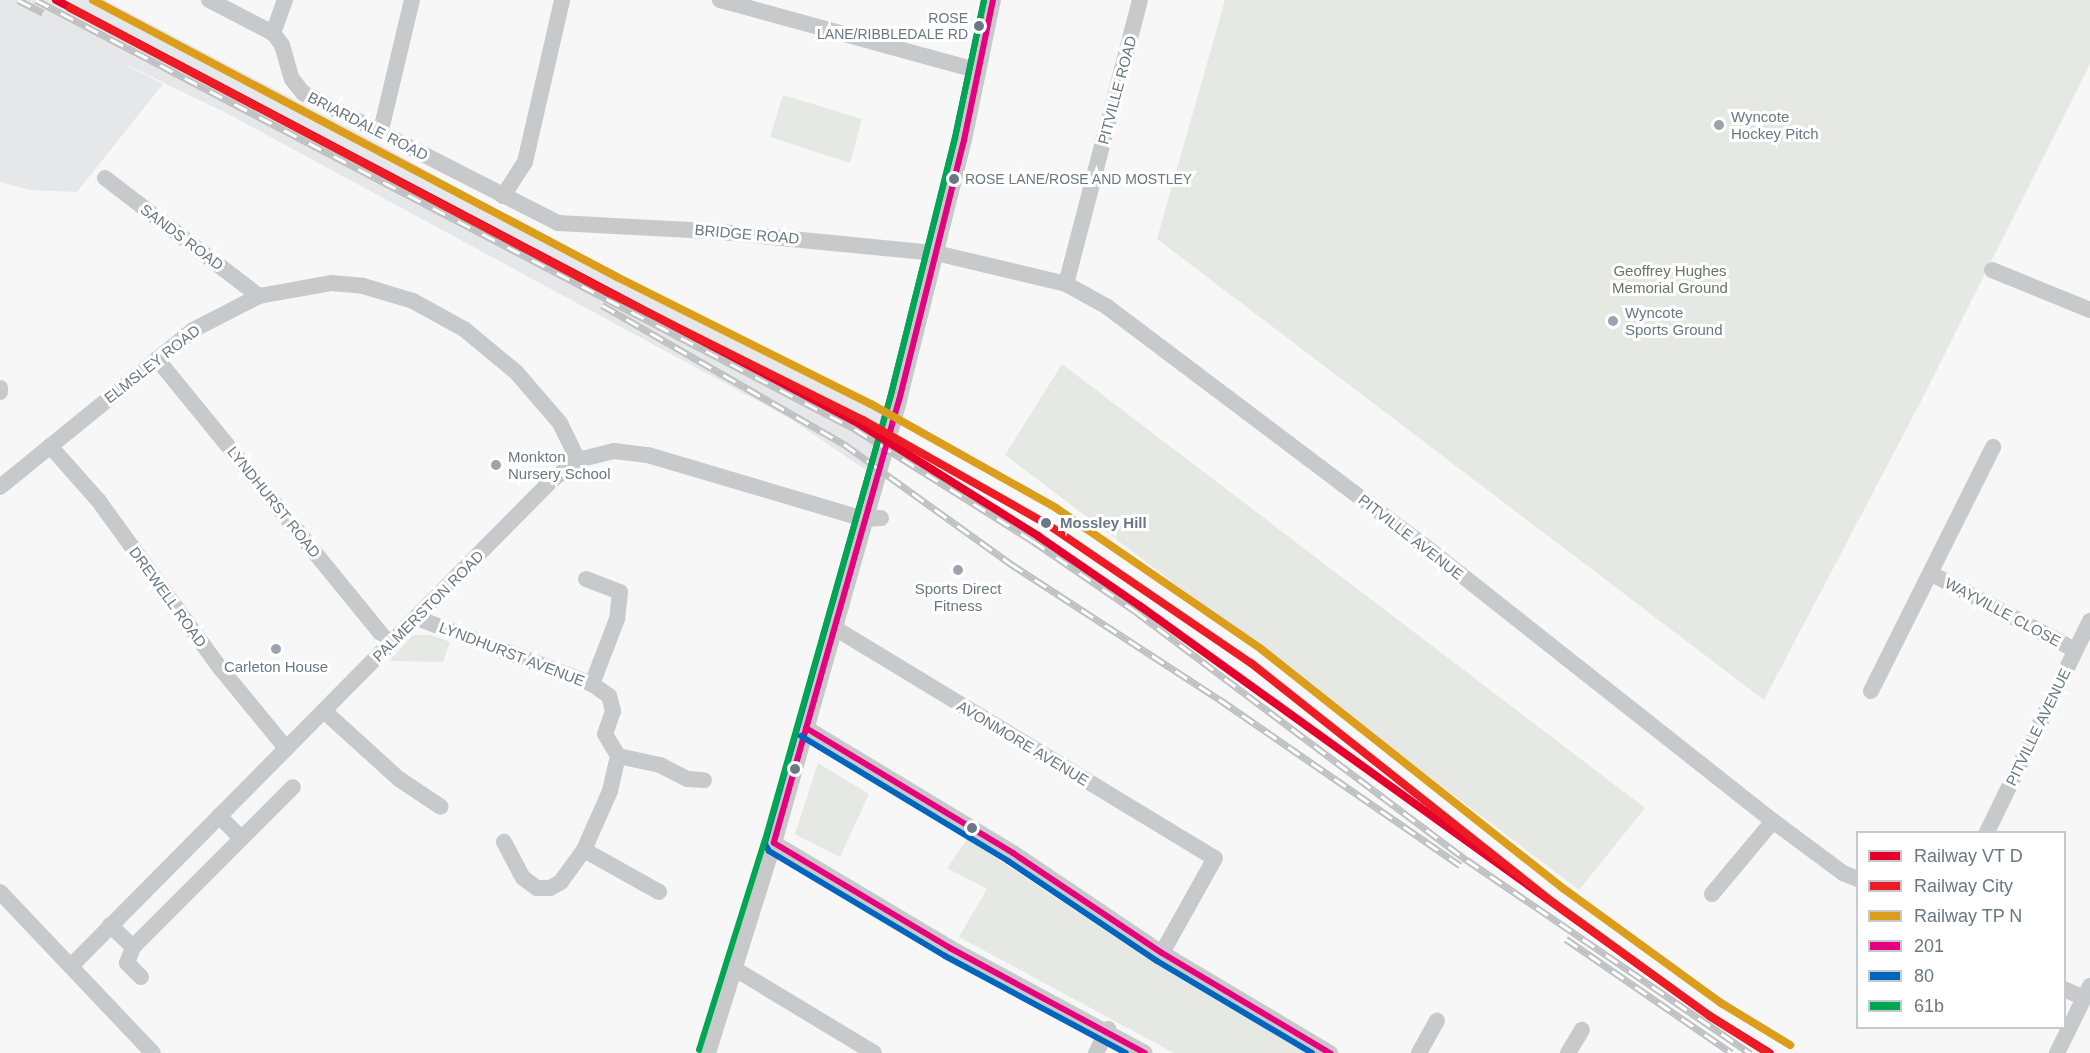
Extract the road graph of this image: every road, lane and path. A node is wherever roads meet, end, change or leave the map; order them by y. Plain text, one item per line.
1 (209, 0) edge
2 (285, 0) edge
3 (412, 0) edge
4 (562, 0) edge
5 (720, 0) edge
6 (993, 0) edge
7 (1140, 0) edge
8 (273, 33) junction
9 (976, 70) junction
10 (381, 130) junction
11 (105, 178) dead end
12 (503, 196) junction
13 (558, 223) joint
14 (936, 253) junction
15 (1992, 270) dead end
16 (1066, 284) junction
17 (259, 296) junction
18 (2090, 310) edge
19 (157, 359) junction
20 (50, 446) junction
21 (1993, 447) dead end
22 (578, 460) junction
23 (0, 487) edge
24 (881, 518) dead end
25 (864, 519) junction
26 (1932, 574) junction
27 (586, 579) dead end
28 (417, 618) junction
29 (2090, 621) edge
30 (833, 627) junction
31 (390, 645) junction
32 (2075, 650) junction
33 (592, 684) junction
34 (1871, 691) dead end
35 (324, 711) junction
36 (806, 728) junction
37 (286, 748) junction
38 (618, 756) junction
39 (695, 785) dead end
40 (293, 787) dead end
41 (441, 807) dead end
42 (219, 816) junction
43 (1773, 821) junction
44 (1987, 831) edge
45 (241, 838) junction
46 (504, 842) dead end
47 (774, 843) junction
48 (584, 850) junction
49 (1856, 879) edge
50 (0, 892) edge
51 (659, 892) dead end
52 (1712, 894) dead end
53 (110, 925) junction
54 (133, 947) junction
55 (1162, 953) junction
56 (70, 966) junction
57 (735, 969) junction
58 (141, 977) dead end
59 (2066, 988) edge
60 (2087, 992) edge
61 (1437, 1020) dead end
62 (1108, 1029) junction
63 (1582, 1030) dead end
64 (153, 1053) edge
65 (708, 1053) edge
66 (874, 1053) edge
67 (1096, 1053) edge
68 (1145, 1053) edge
69 (1330, 1053) edge
70 (1419, 1053) edge
71 (1568, 1053) edge
72 (2057, 1053) edge

1 - 8 street
2 - 8 street
3 - 10 street
4 - 12 street
5 - 9 street
6 - 9 street
7 - 16 street, PITVILLE ROAD
8 - 10 street, BRIARDALE ROAD
9 - 14 street
10 - 12 street, BRIARDALE ROAD
11 - 17 street, SANDS ROAD
12 - 13 street, BRIARDALE ROAD
13 - 14 street, BRIDGE ROAD
14 - 16 street, PITVILLE AVENUE
14 - 25 street
15 - 18 street
16 - 43 street, PITVILLE AVENUE
17 - 19 street, ELMSLEY ROAD
17 - 22 street, ELMSLEY ROAD
19 - 20 street, ELMSLEY ROAD
19 - 31 street, LYNDHURST ROAD
20 - 23 street, ELMSLEY ROAD
20 - 37 street, DREWELL ROAD
21 - 26 street, WAYVILLE CLOSE
22 - 25 street, PALMERSTON ROAD
22 - 28 street, PALMERSTON ROAD
24 - 25 street, PALMERSTON ROAD
25 - 30 street
26 - 32 street, WAYVILLE CLOSE
26 - 34 street, WAYVILLE CLOSE
27 - 33 street
28 - 31 street, PALMERSTON ROAD
28 - 33 street, LYNDHURST AVENUE
29 - 32 street, PITVILLE AVENUE
30 - 36 street
30 - 55 street, AVONMORE AVENUE
31 - 35 street, PALMERSTON ROAD
32 - 44 street, PITVILLE AVENUE
33 - 38 street, LYNDHURST AVENUE
35 - 37 street, PALMERSTON ROAD
35 - 41 street
36 - 47 street
36 - 55 street
37 - 42 street, PALMERSTON ROAD
38 - 39 street
38 - 48 street
40 - 45 street
42 - 45 street
42 - 53 street, PALMERSTON ROAD
43 - 49 street, PITVILLE AVENUE
43 - 52 street
45 - 54 street
46 - 48 street
47 - 57 street
47 - 62 street
48 - 51 street
50 - 56 street
53 - 54 street
53 - 56 street, PALMERSTON ROAD
54 - 58 street
55 - 69 street
56 - 64 street
57 - 65 street
57 - 66 street
59 - 60 street
60 - 72 street
61 - 70 street
62 - 67 street
62 - 68 street
63 - 71 street

